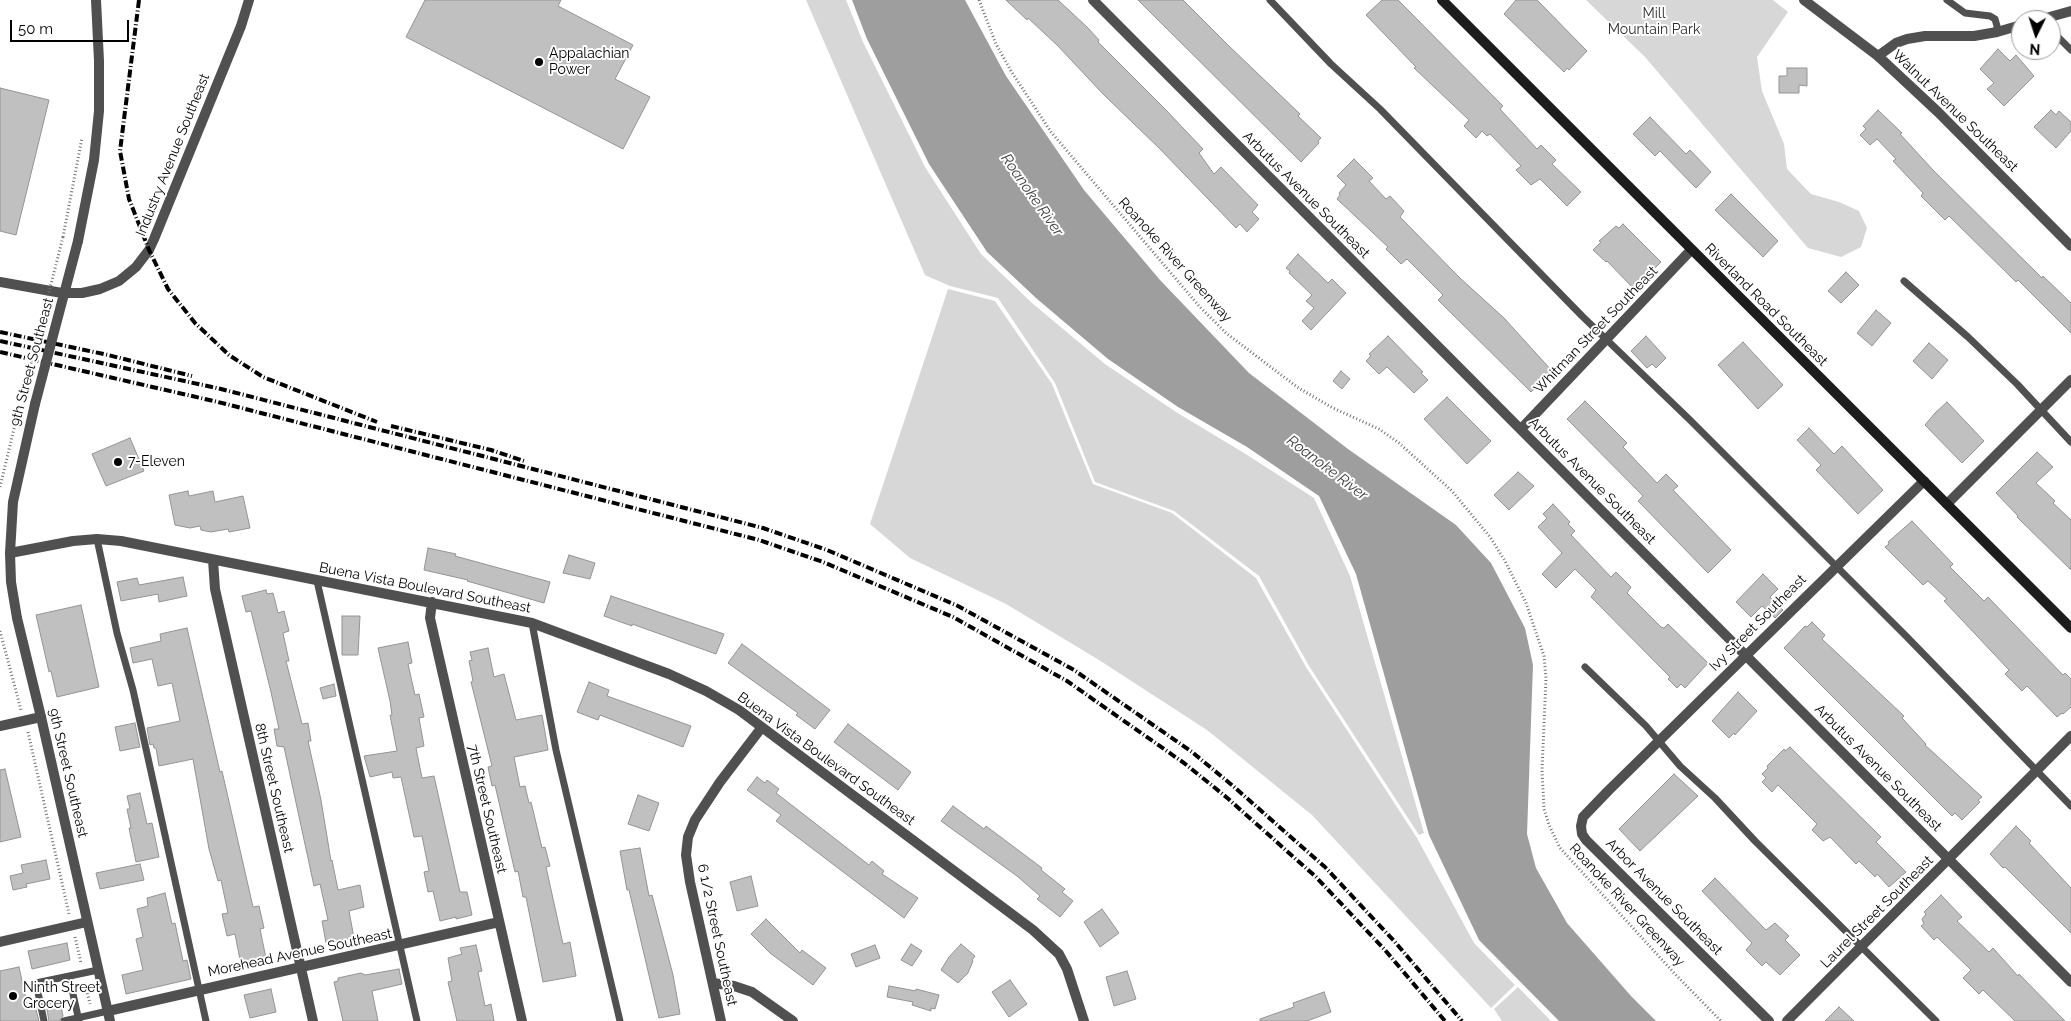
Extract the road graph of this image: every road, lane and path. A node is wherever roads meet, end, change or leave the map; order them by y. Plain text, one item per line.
1 (96, 0) edge
2 (249, 0) edge
3 (979, 0) edge
4 (1093, 0) edge
5 (1270, 0) edge
6 (1442, 0) edge
7 (1947, 0) edge
8 (1808, 3) edge
9 (2011, 28) edge
10 (1997, 32) junction
11 (2061, 40) edge
12 (2071, 50) edge
13 (1878, 56) junction
14 (83, 131) dead end
15 (2071, 246) edge
16 (1691, 250) junction
17 (1904, 281) dead end
18 (0, 282) edge
19 (1606, 340) junction
20 (29, 371) dead end
21 (2071, 380) edge
22 (21, 400) dead end
23 (2041, 410) junction
24 (1521, 429) junction
25 (2071, 442) edge
26 (1924, 481) junction
27 (0, 487) edge
28 (1947, 504) junction
29 (96, 539) junction
30 (10, 553) junction
31 (213, 560) junction
32 (1836, 566) junction
33 (317, 581) junction
34 (432, 602) junction
35 (532, 623) junction
36 (2071, 628) edge
37 (0, 631) edge
38 (1746, 654) junction
39 (1585, 667) dead end
40 (41, 717) junction
41 (24, 721) junction
42 (0, 726) edge
43 (762, 727) junction
44 (2071, 736) edge
45 (1658, 741) junction
46 (2037, 771) junction
47 (1612, 786) joint
48 (2071, 806) edge
49 (1949, 859) junction
50 (88, 922) junction
51 (499, 922) junction
52 (72, 925) junction
53 (0, 942) edge
54 (400, 945) junction
55 (1862, 947) junction
56 (301, 967) junction
57 (98, 970) junction
58 (83, 973) junction
59 (69, 976) junction
60 (2071, 982) edge
61 (713, 983) junction
62 (199, 989) junction
63 (93, 1014) junction
64 (109, 1016) edge
65 (78, 1019) edge
66 (44, 1021) edge
67 (64, 1021) edge
68 (206, 1021) edge
69 (313, 1021) edge
70 (417, 1021) edge
71 (522, 1021) edge
72 (620, 1021) edge
73 (721, 1021) edge
74 (793, 1021) edge
75 (1084, 1021) edge
76 (1721, 1021) edge
77 (1769, 1021) edge
78 (1787, 1021) edge
79 (1936, 1021) edge

1 - 30 street, 9th Street Southeast, bridge
2 - 18 street, Industry Avenue Southeast
3 - 76 path, Roanoke River Greenway
4 - 24 street, Arbutus Avenue Southeast
5 - 19 lane
6 - 16 main road, Riverland Road Southeast
7 - 10 lane
8 - 13 street, Walnut Avenue Southeast
9 - 10 street
10 - 13 street
11 - 12 lane
13 - 15 street, Walnut Avenue Southeast
14 - 20 path, bridge
16 - 19 street, Whitman Street Southeast
16 - 26 main road, Riverland Road Southeast
17 - 23 lane
19 - 24 street, Whitman Street Southeast
19 - 32 lane
21 - 23 street
22 - 27 path
23 - 25 lane
23 - 28 street
24 - 38 street, Arbutus Avenue Southeast
26 - 28 main road, Riverland Road Southeast
26 - 32 street, Ivy Street Southeast
28 - 36 main road, Riverland Road Southeast
29 - 30 street, Buena Vista Boulevard Southeast
29 - 31 street, Buena Vista Boulevard Southeast
29 - 62 lane
30 - 40 street, 9th Street Southeast
31 - 33 street, Buena Vista Boulevard Southeast
31 - 56 street, 8th Street Southeast
32 - 38 street, Ivy Street Southeast
32 - 46 lane
33 - 34 street, Buena Vista Boulevard Southeast
33 - 54 lane
34 - 35 street, Buena Vista Boulevard Southeast
34 - 51 street, 7th Street Southeast
35 - 43 street, Buena Vista Boulevard Southeast
35 - 72 lane
37 - 41 path
38 - 45 street, Ivy Street Southeast
38 - 49 street, Arbutus Avenue Southeast
39 - 45 lane
40 - 41 street
40 - 50 street, 9th Street Southeast
41 - 42 street
41 - 52 path
43 - 61 street, 6 1/2 Street Southeast
43 - 75 street, Buena Vista Boulevard Southeast
44 - 46 street, Laurel Street Southeast
45 - 47 street, Ivy Street Southeast
45 - 55 lane
46 - 48 lane
46 - 49 street, Laurel Street Southeast
47 - 77 street, Arbor Avenue Southeast
49 - 55 street, Laurel Street Southeast
49 - 60 street, Arbutus Avenue Southeast
50 - 52 street
50 - 57 street, 9th Street Southeast
51 - 54 street, Morehead Avenue Southeast
51 - 71 street, 7th Street Southeast
52 - 53 street
52 - 58 path
54 - 56 street, Morehead Avenue Southeast
54 - 70 lane
55 - 78 street, Laurel Street Southeast
55 - 79 lane
56 - 62 street, Morehead Avenue Southeast
56 - 69 street, 8th Street Southeast
57 - 58 lane
57 - 64 street, 9th Street Southeast
58 - 59 lane
58 - 63 path
59 - 65 lane
59 - 66 lane
61 - 73 street, 6 1/2 Street Southeast
61 - 74 street
62 - 64 street, Morehead Avenue Southeast
62 - 68 lane
63 - 64 lane
63 - 65 lane
65 - 67 lane

